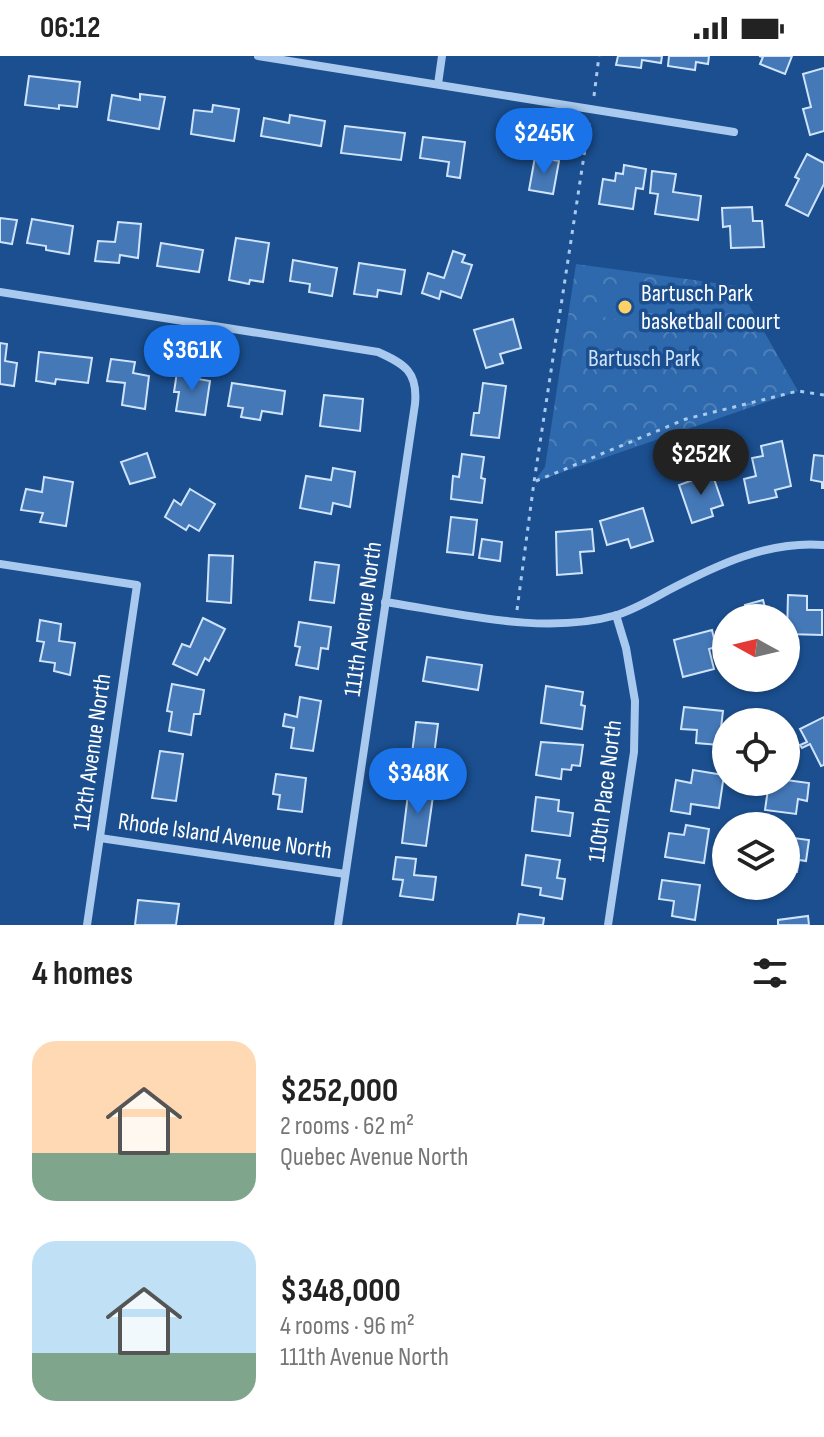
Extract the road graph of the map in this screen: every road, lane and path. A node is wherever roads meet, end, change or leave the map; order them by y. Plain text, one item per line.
1 (258, 56) edge
2 (442, 56) edge
3 (599, 56) edge
4 (438, 84) junction
5 (592, 108) junction
6 (734, 132) dead end
7 (0, 292) edge
8 (824, 395) edge
9 (534, 482) junction
10 (824, 545) edge
11 (0, 564) edge
12 (385, 602) junction
13 (616, 615) junction
14 (516, 621) junction
15 (100, 838) junction
16 (345, 874) junction
17 (87, 925) edge
18 (338, 925) edge
19 (608, 925) edge

1 - 4 street
2 - 4 street
3 - 5 path
4 - 5 street
5 - 6 street
5 - 9 path
7 - 12 street, 111th Avenue North
8 - 9 path
9 - 14 path
10 - 13 street
11 - 15 street, 112th Avenue North
12 - 14 street
12 - 16 street, 111th Avenue North
13 - 14 street
13 - 19 street, 110th Place North
15 - 16 street, Rhode Island Avenue North
15 - 17 street, 112th Avenue North
16 - 18 street, 111th Avenue North

